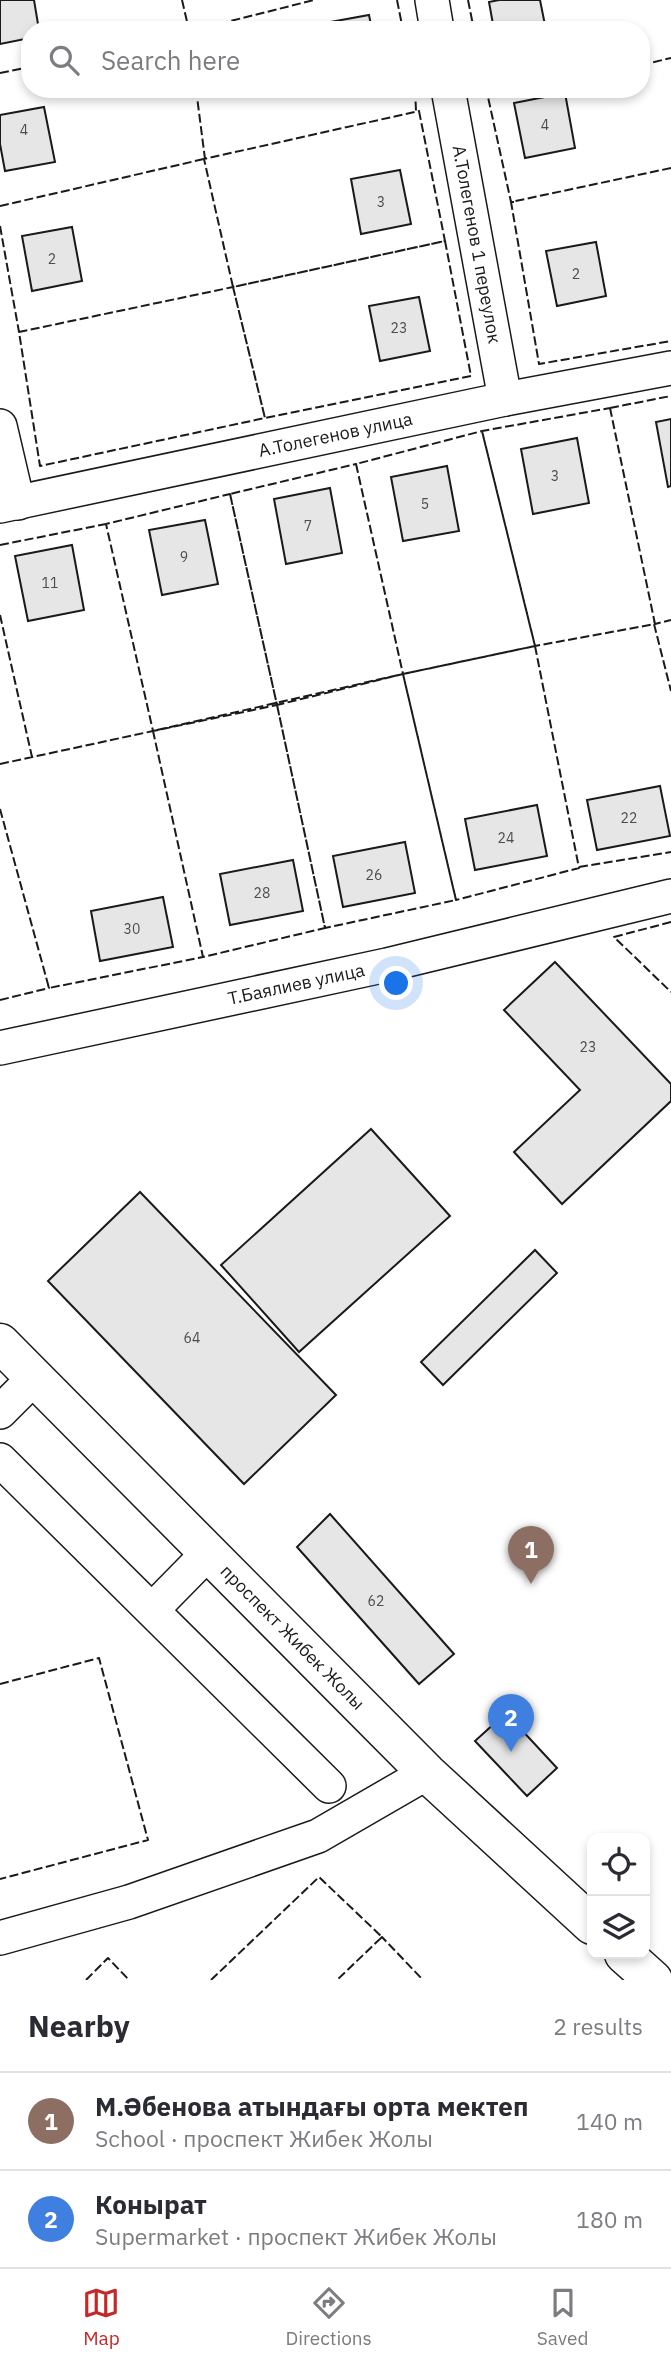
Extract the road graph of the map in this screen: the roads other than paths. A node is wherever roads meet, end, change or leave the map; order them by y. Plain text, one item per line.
1 (432, 0) edge
2 (436, 21) edge
3 (450, 98) edge
4 (671, 368) edge
5 (505, 399) junction
6 (0, 426) edge
7 (9, 504) edge
8 (671, 896) edge
9 (0, 1048) edge
10 (0, 1343) edge
11 (34, 1378) junction
12 (0, 1412) edge
13 (0, 1460) edge
14 (208, 1553) junction
15 (152, 1610) junction
16 (427, 1773) junction
17 (329, 1786) dead end
18 (587, 1919) edge
19 (0, 1938) edge
20 (630, 1959) edge
21 (653, 1980) edge

1 - 2 street
3 - 5 street, А.Толегенов 1 переулок
4 - 5 street, А.Толегенов улица
5 - 7 street, А.Толегенов улица
6 - 7 street
8 - 9 street, Т.Баялиев улица
10 - 11 main road, проспект Жибек Жолы
11 - 12 street
11 - 14 main road, проспект Жибек Жолы
13 - 15 street
14 - 15 street
14 - 16 main road, проспект Жибек Жолы
15 - 17 street
16 - 18 main road, проспект Жибек Жолы
16 - 19 street
20 - 21 main road

